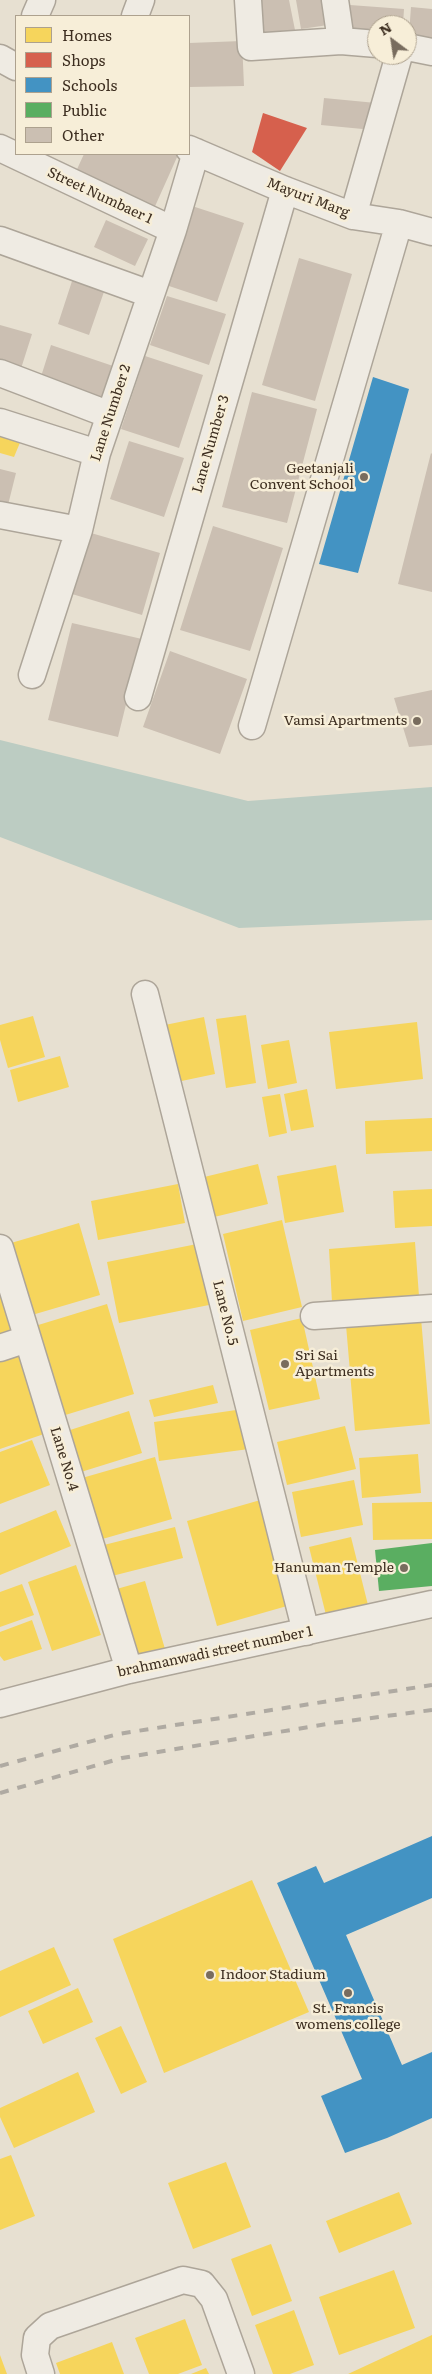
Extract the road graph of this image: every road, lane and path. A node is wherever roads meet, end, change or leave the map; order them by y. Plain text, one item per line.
1 (42, 0) edge
2 (142, 0) edge
3 (248, 0) edge
4 (335, 0) edge
5 (35, 15) edge
6 (135, 15) edge
7 (341, 41) junction
8 (367, 43) edge
9 (417, 49) edge
10 (432, 52) edge
11 (396, 65) edge
12 (0, 148) edge
13 (192, 150) edge
14 (285, 190) junction
15 (353, 216) junction
16 (399, 224) junction
17 (173, 230) junction
18 (432, 232) edge
19 (0, 240) edge
20 (150, 294) junction
21 (0, 373) edge
22 (110, 415) junction
23 (0, 422) edge
24 (97, 454) junction
25 (0, 515) edge
26 (79, 530) junction
27 (32, 676) dead end
28 (138, 697) dead end
29 (252, 726) dead end
30 (145, 994) dead end
31 (0, 1248) edge
32 (432, 1308) edge
33 (314, 1316) dead end
34 (27, 1339) junction
35 (0, 1348) edge
36 (432, 1604) edge
37 (306, 1632) junction
38 (129, 1670) junction
39 (0, 1704) edge
40 (41, 2374) edge
41 (241, 2374) edge

1 - 5 street
2 - 6 street
3 - 7 street
4 - 7 street
7 - 8 street
9 - 10 street
11 - 15 street
12 - 17 street, Street Numbaer 1
13 - 14 street, Mayuri Marg
13 - 17 street, Lane Number 2
14 - 15 street, Mayuri Marg
14 - 28 street, Lane Number 3
15 - 16 street, Mayuri Marg
16 - 18 street, Mayuri Marg
16 - 29 street
17 - 20 street, Lane Number 2
19 - 20 street
20 - 22 street, Lane Number 2
21 - 22 street
22 - 24 street, Lane Number 2
23 - 24 street
24 - 26 street, Lane Number 2
25 - 26 street
26 - 27 street, Lane Number 2
30 - 37 street, Lane No.5
31 - 34 street, Lane No.4
32 - 33 street
34 - 35 street
34 - 38 street, Lane No.4
36 - 37 street, brahmanwadi street number 1
37 - 38 street, brahmanwadi street number 1
38 - 39 street, brahmanwadi street number 1
40 - 41 street

